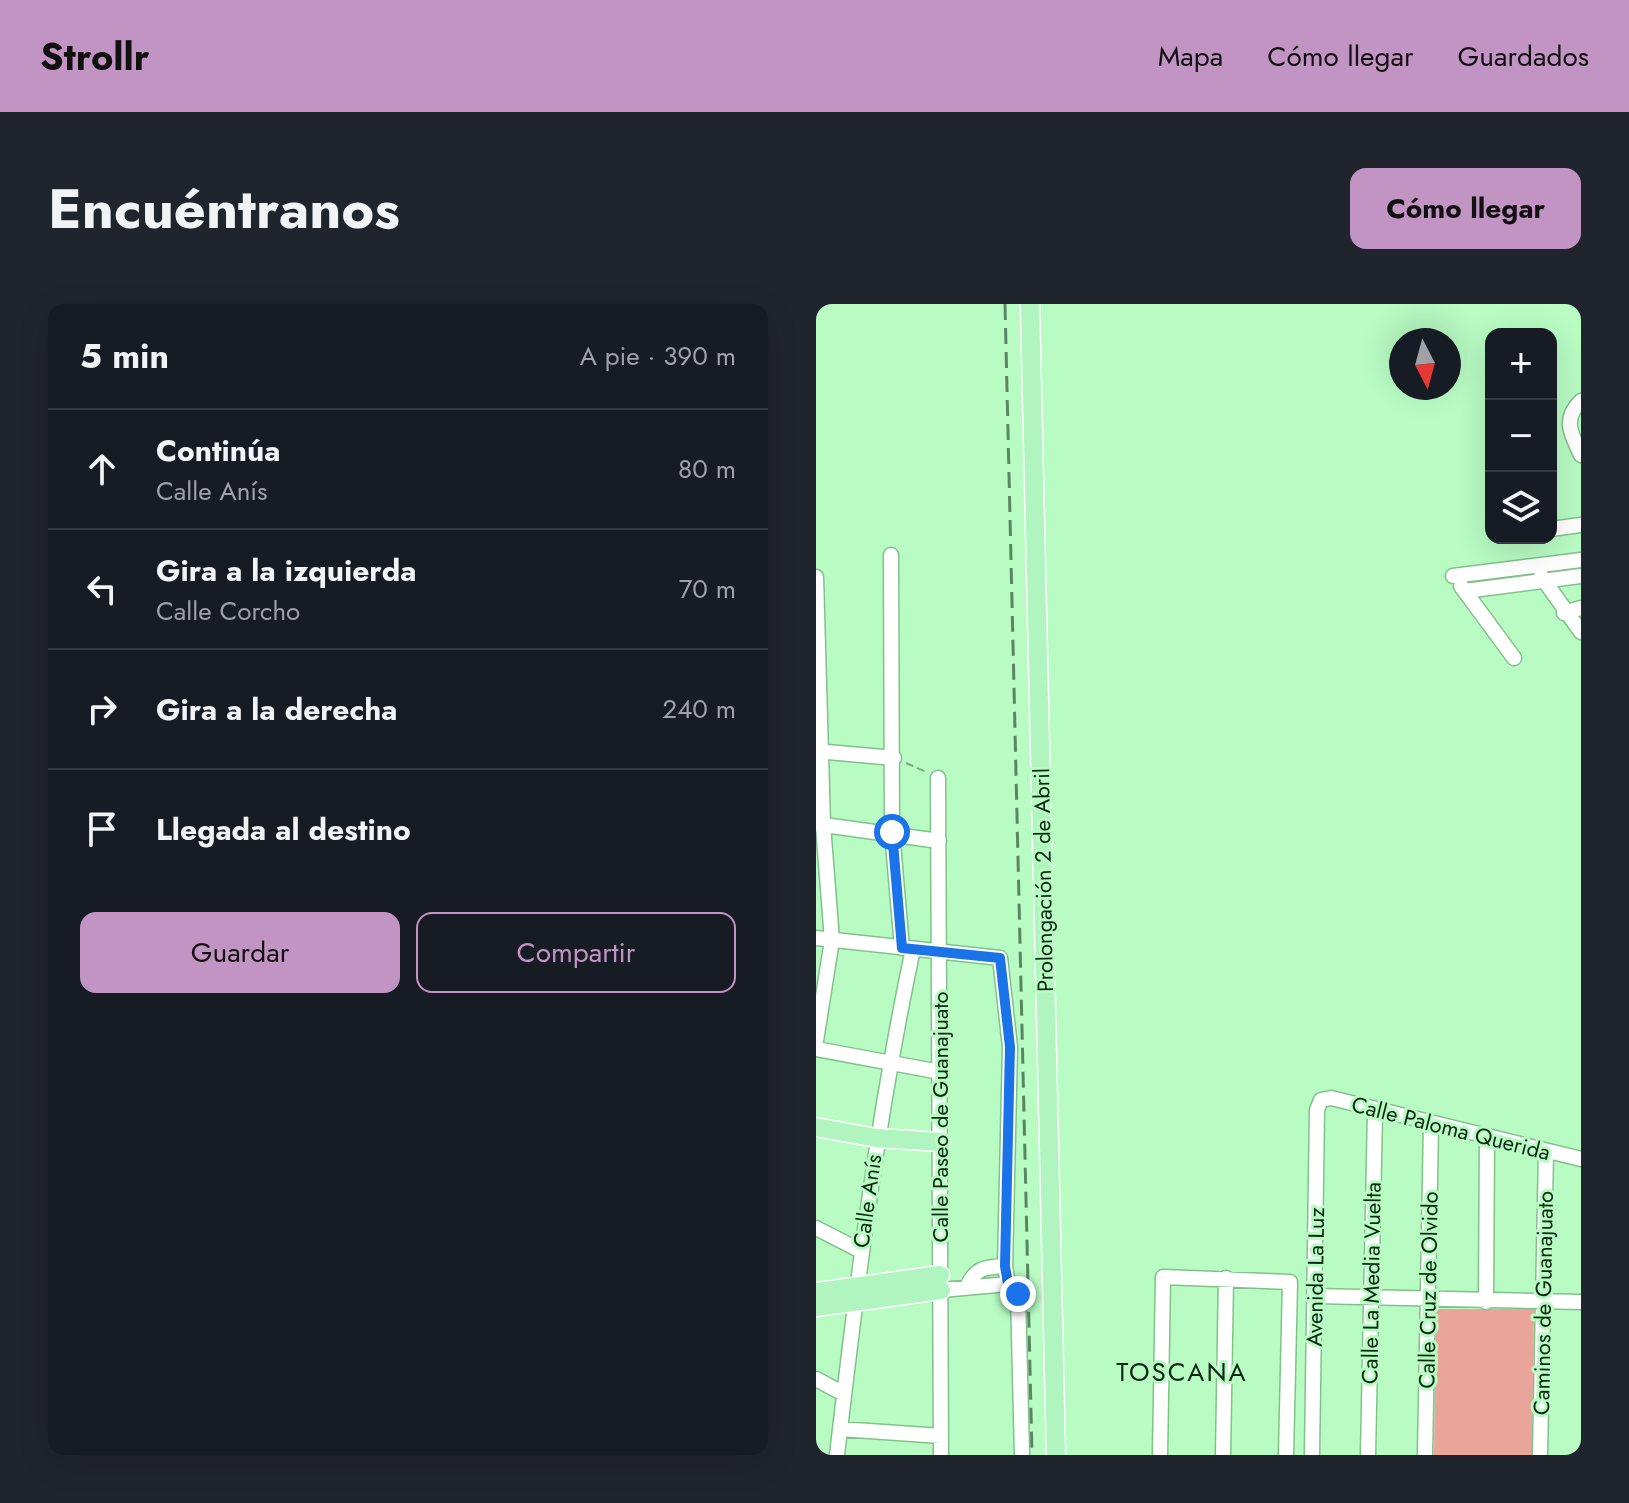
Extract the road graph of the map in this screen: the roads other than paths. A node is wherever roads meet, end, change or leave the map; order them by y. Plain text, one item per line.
1 (1030, 304) edge
2 (1581, 401) edge
3 (1581, 455) edge
4 (1581, 525) edge
5 (1557, 528) edge
6 (891, 555) dead end
7 (1581, 560) edge
8 (1536, 564) junction
9 (1581, 576) edge
10 (816, 577) edge
11 (1542, 581) junction
12 (1465, 591) junction
13 (1581, 608) edge
14 (1564, 613) junction
15 (1581, 632) edge
16 (1514, 658) dead end
17 (818, 680) edge
18 (819, 752) edge
19 (894, 758) junction
20 (938, 778) road end
21 (820, 824) edge
22 (892, 832) junction
23 (939, 841) junction
24 (816, 938) edge
25 (832, 940) junction
26 (908, 948) junction
27 (939, 953) junction
28 (816, 1041) edge
29 (816, 1049) edge
30 (889, 1063) junction
31 (940, 1072) junction
32 (1321, 1100) joint
33 (1375, 1111) junction
34 (1431, 1124) junction
35 (816, 1127) edge
36 (1487, 1137) junction
37 (876, 1138) junction
38 (941, 1142) junction
39 (1546, 1151) junction
40 (1581, 1159) edge
41 (816, 1228) edge
42 (859, 1250) junction
43 (1005, 1266) junction
44 (1226, 1278) junction
45 (940, 1283) junction
46 (1008, 1284) junction
47 (967, 1287) junction
48 (816, 1292) edge
49 (855, 1294) junction
50 (1316, 1296) junction
51 (1371, 1299) junction
52 (1428, 1301) junction
53 (1486, 1302) junction
54 (1581, 1302) edge
55 (1543, 1303) junction
56 (816, 1307) edge
57 (816, 1379) edge
58 (844, 1394) junction
59 (840, 1429) junction
60 (941, 1436) junction
61 (837, 1455) edge
62 (941, 1455) edge
63 (1022, 1455) edge
64 (1056, 1455) edge
65 (1160, 1455) edge
66 (1223, 1455) edge
67 (1286, 1455) edge
68 (1312, 1455) edge
69 (1368, 1455) edge
70 (1425, 1455) edge
71 (1540, 1455) edge

1 - 64 main road, Prolongación 2 de Abril
2 - 3 street
4 - 5 street
6 - 19 street, Calle Anís
7 - 8 street
8 - 11 street
8 - 12 street
9 - 11 street
10 - 17 street
11 - 12 street
11 - 14 street
12 - 16 street
13 - 14 street
14 - 15 street
17 - 18 street
18 - 19 street
18 - 21 street
19 - 22 street, Calle Anís
20 - 23 street, Calle Paseo de Guanajuato
21 - 22 street
21 - 25 street
22 - 23 street
22 - 26 street, Calle Anís
23 - 27 street, Calle Paseo de Guanajuato
24 - 25 street
25 - 26 street
25 - 28 street
26 - 27 street
26 - 30 street, Calle Anís
27 - 31 street, Calle Paseo de Guanajuato
27 - 43 street
29 - 30 street
30 - 31 street
30 - 37 street, Calle Anís
31 - 38 street, Calle Paseo de Guanajuato
32 - 33 street, Calle Paloma Querida
32 - 50 street, Avenida La Luz
33 - 34 street, Calle Paloma Querida
33 - 51 street, Calle La Media Vuelta
34 - 36 street, Calle Paloma Querida
34 - 52 street, Calle Cruz de Olvido
35 - 37 main road
36 - 39 street, Calle Paloma Querida
36 - 53 street
37 - 38 main road
37 - 42 street, Calle Anís
38 - 45 street, Calle Paseo de Guanajuato
39 - 40 street, Calle Paloma Querida
39 - 55 street, Caminos de Guanajuato
41 - 42 street
42 - 49 street, Calle Anís
43 - 46 street
43 - 47 street
44 - 65 street
44 - 66 street
44 - 67 street, Avenida La Luz
45 - 47 street
45 - 49 main road
45 - 60 street, Calle Paseo de Guanajuato
46 - 47 street
46 - 63 street
48 - 49 main road
49 - 56 main road
49 - 58 street, Calle Anís
50 - 51 street
50 - 68 street, Avenida La Luz
51 - 52 street
51 - 69 street, Calle La Media Vuelta
52 - 53 street
52 - 70 street, Calle Cruz de Olvido
53 - 55 street
54 - 55 street
55 - 71 street, Caminos de Guanajuato
57 - 58 street
58 - 59 street, Calle Anís
59 - 60 street
59 - 61 street, Calle Anís
60 - 62 street, Calle Paseo de Guanajuato

